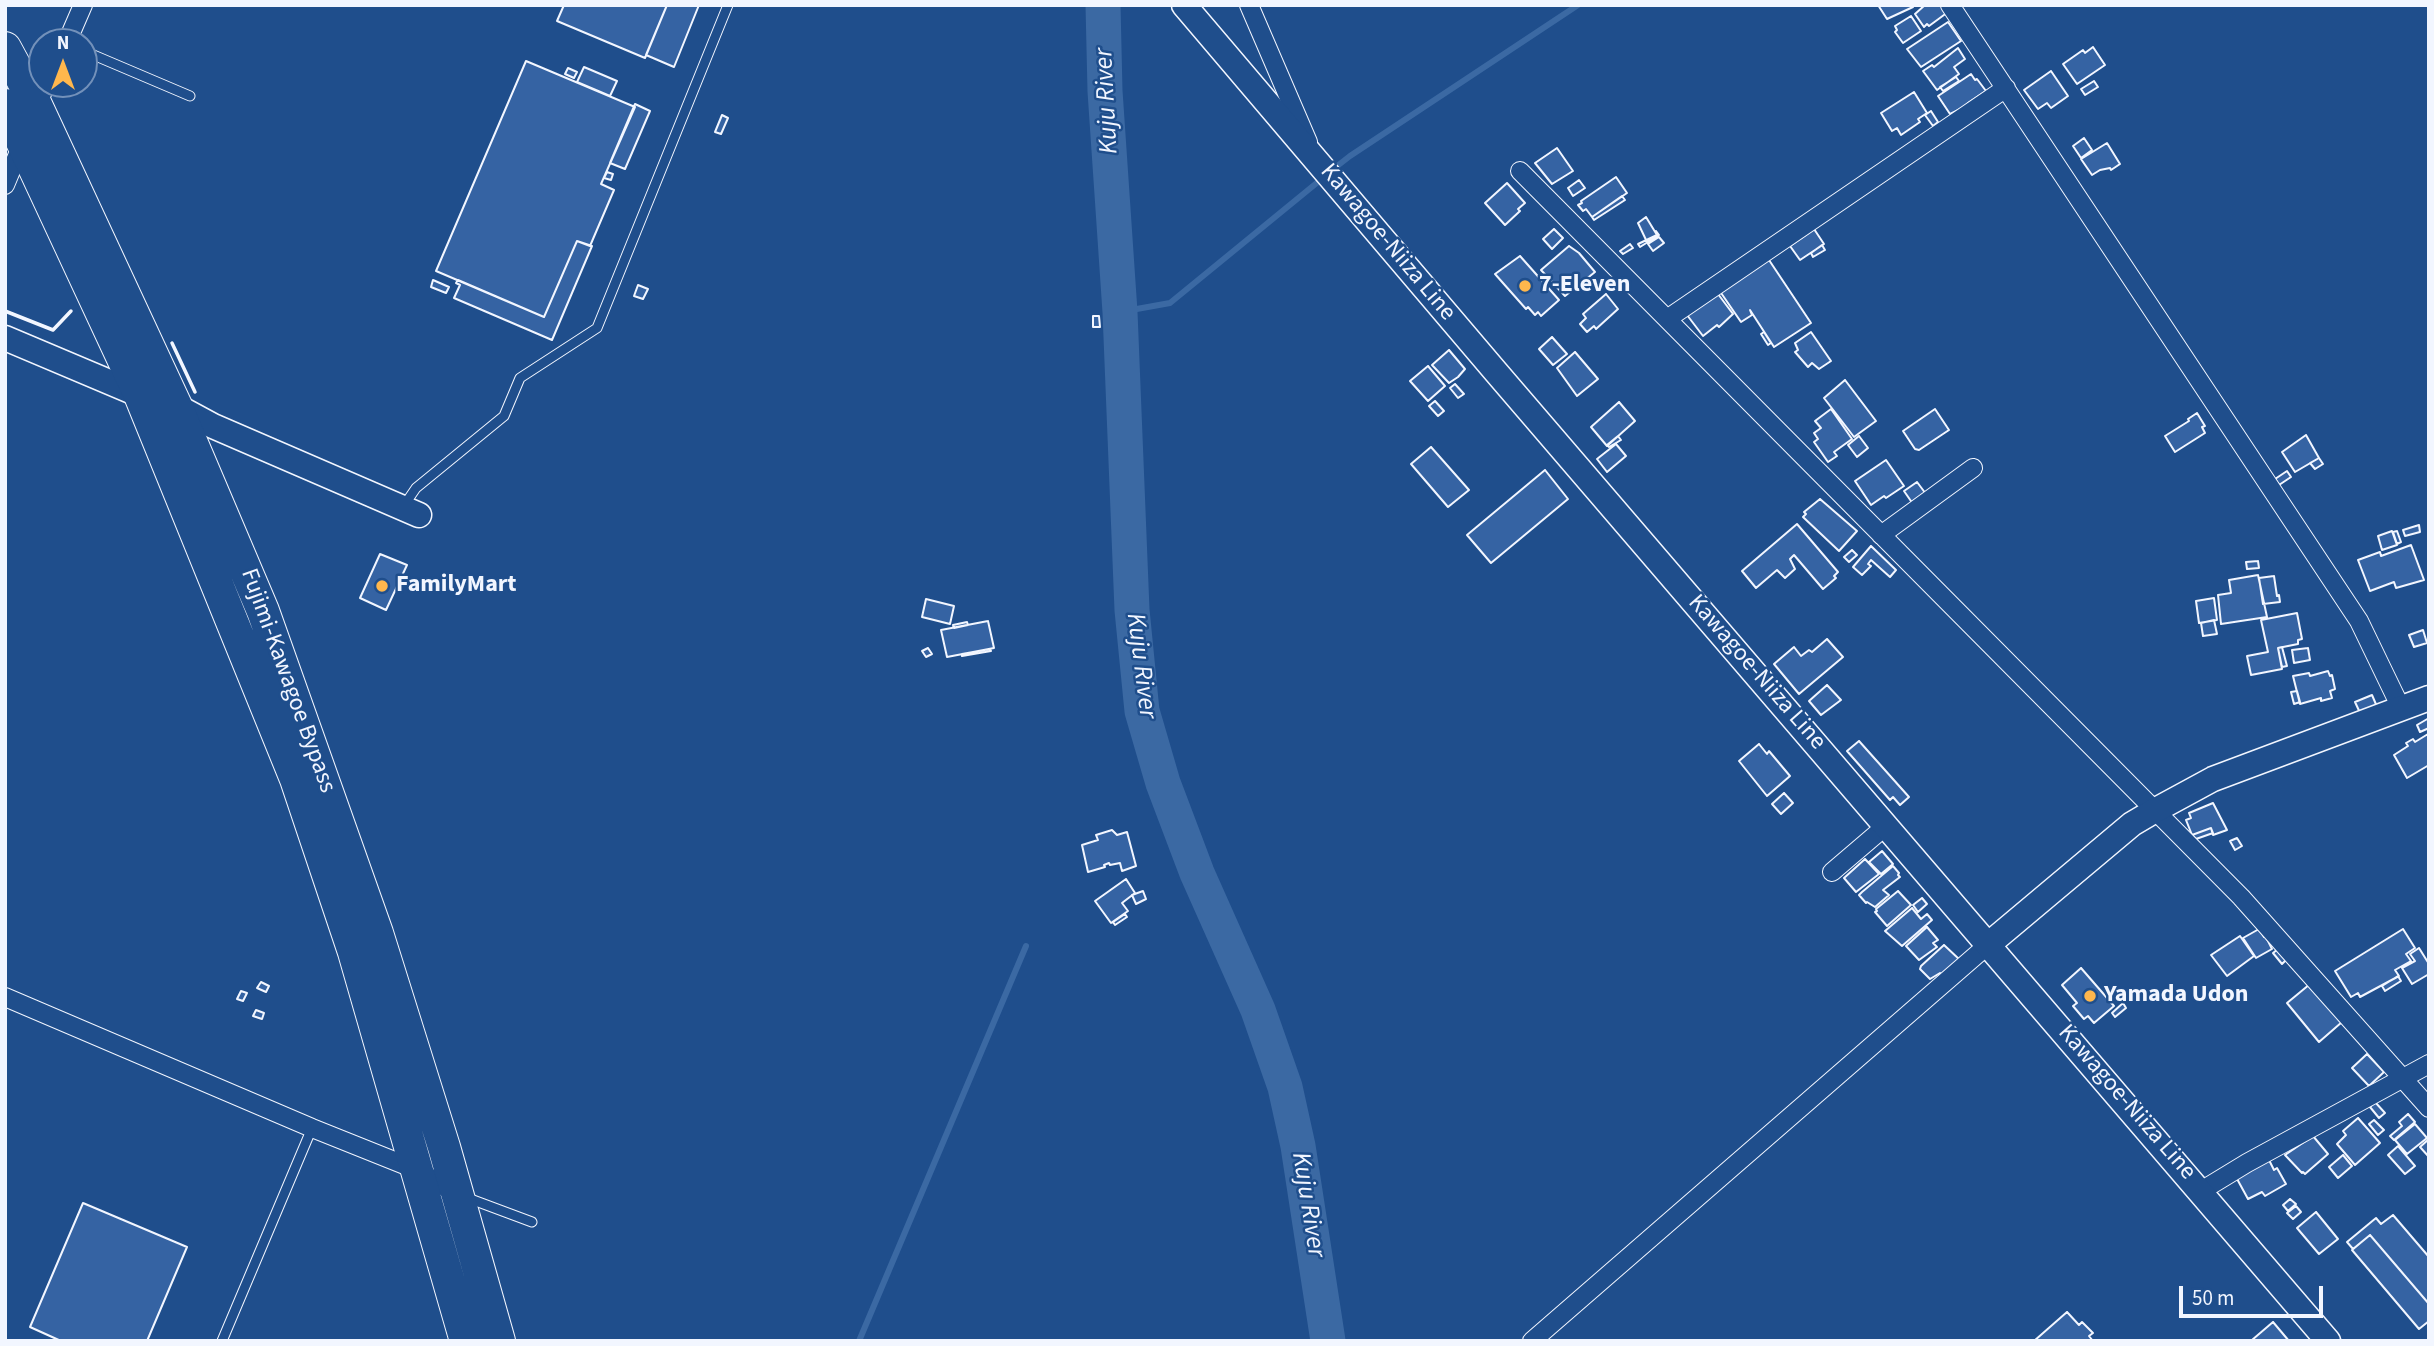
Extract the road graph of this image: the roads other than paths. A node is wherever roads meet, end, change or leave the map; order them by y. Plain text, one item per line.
1 (83, 5) edge
2 (728, 5) edge
3 (1185, 5) edge
4 (1249, 5) edge
5 (1950, 5) edge
6 (73, 28) edge
7 (5, 48) edge
8 (98, 57) edge
9 (28, 78) edge
10 (2006, 88) junction
11 (190, 96) dead end
12 (40, 98) edge
13 (42, 98) edge
14 (5, 106) edge
15 (23, 141) junction
16 (1315, 158) junction
17 (1520, 171) dead end
18 (5, 185) edge
19 (1667, 319) junction
20 (5, 338) edge
21 (140, 395) junction
22 (176, 406) junction
23 (1973, 468) dead end
24 (411, 511) joint
25 (1881, 535) junction
26 (2429, 698) edge
27 (2401, 709) junction
28 (2154, 811) junction
29 (1886, 825) junction
30 (1832, 872) dead end
31 (1989, 944) junction
32 (5, 998) edge
33 (2429, 1064) edge
34 (2403, 1078) junction
35 (2429, 1108) edge
36 (312, 1128) junction
37 (417, 1170) junction
38 (2201, 1191) junction
39 (458, 1195) junction
40 (532, 1222) dead end
41 (222, 1341) edge
42 (466, 1341) edge
43 (499, 1341) edge
44 (1532, 1341) edge
45 (2329, 1341) edge

1 - 6 street
2 - 24 lane
3 - 16 main road, Kawagoe-Niiza Line
4 - 16 street
5 - 10 street
7 - 9 highway, Fujimi-Kawagoe Bypass
8 - 11 lane
10 - 19 street
10 - 27 street
12 - 15 street
13 - 22 highway, Fujimi-Kawagoe Bypass
14 - 15 highway, Fujimi-Kawagoe Bypass
15 - 18 street
15 - 21 highway, Fujimi-Kawagoe Bypass
16 - 29 main road, Kawagoe-Niiza Line
17 - 19 street
19 - 25 street
20 - 21 main road
21 - 22 main road
21 - 37 highway, Fujimi-Kawagoe Bypass
22 - 24 main road
22 - 39 highway, Fujimi-Kawagoe Bypass
23 - 25 street
25 - 28 street
26 - 27 main road
27 - 28 main road
28 - 31 main road
28 - 34 street
29 - 30 street
29 - 31 main road, Kawagoe-Niiza Line
31 - 38 main road, Kawagoe-Niiza Line
31 - 44 street
32 - 36 street
33 - 34 street
34 - 35 street
34 - 38 street
36 - 37 street
36 - 41 lane
37 - 39 street
37 - 42 highway, Fujimi-Kawagoe Bypass
38 - 45 main road, Kawagoe-Niiza Line
39 - 40 lane
39 - 43 highway, Fujimi-Kawagoe Bypass

